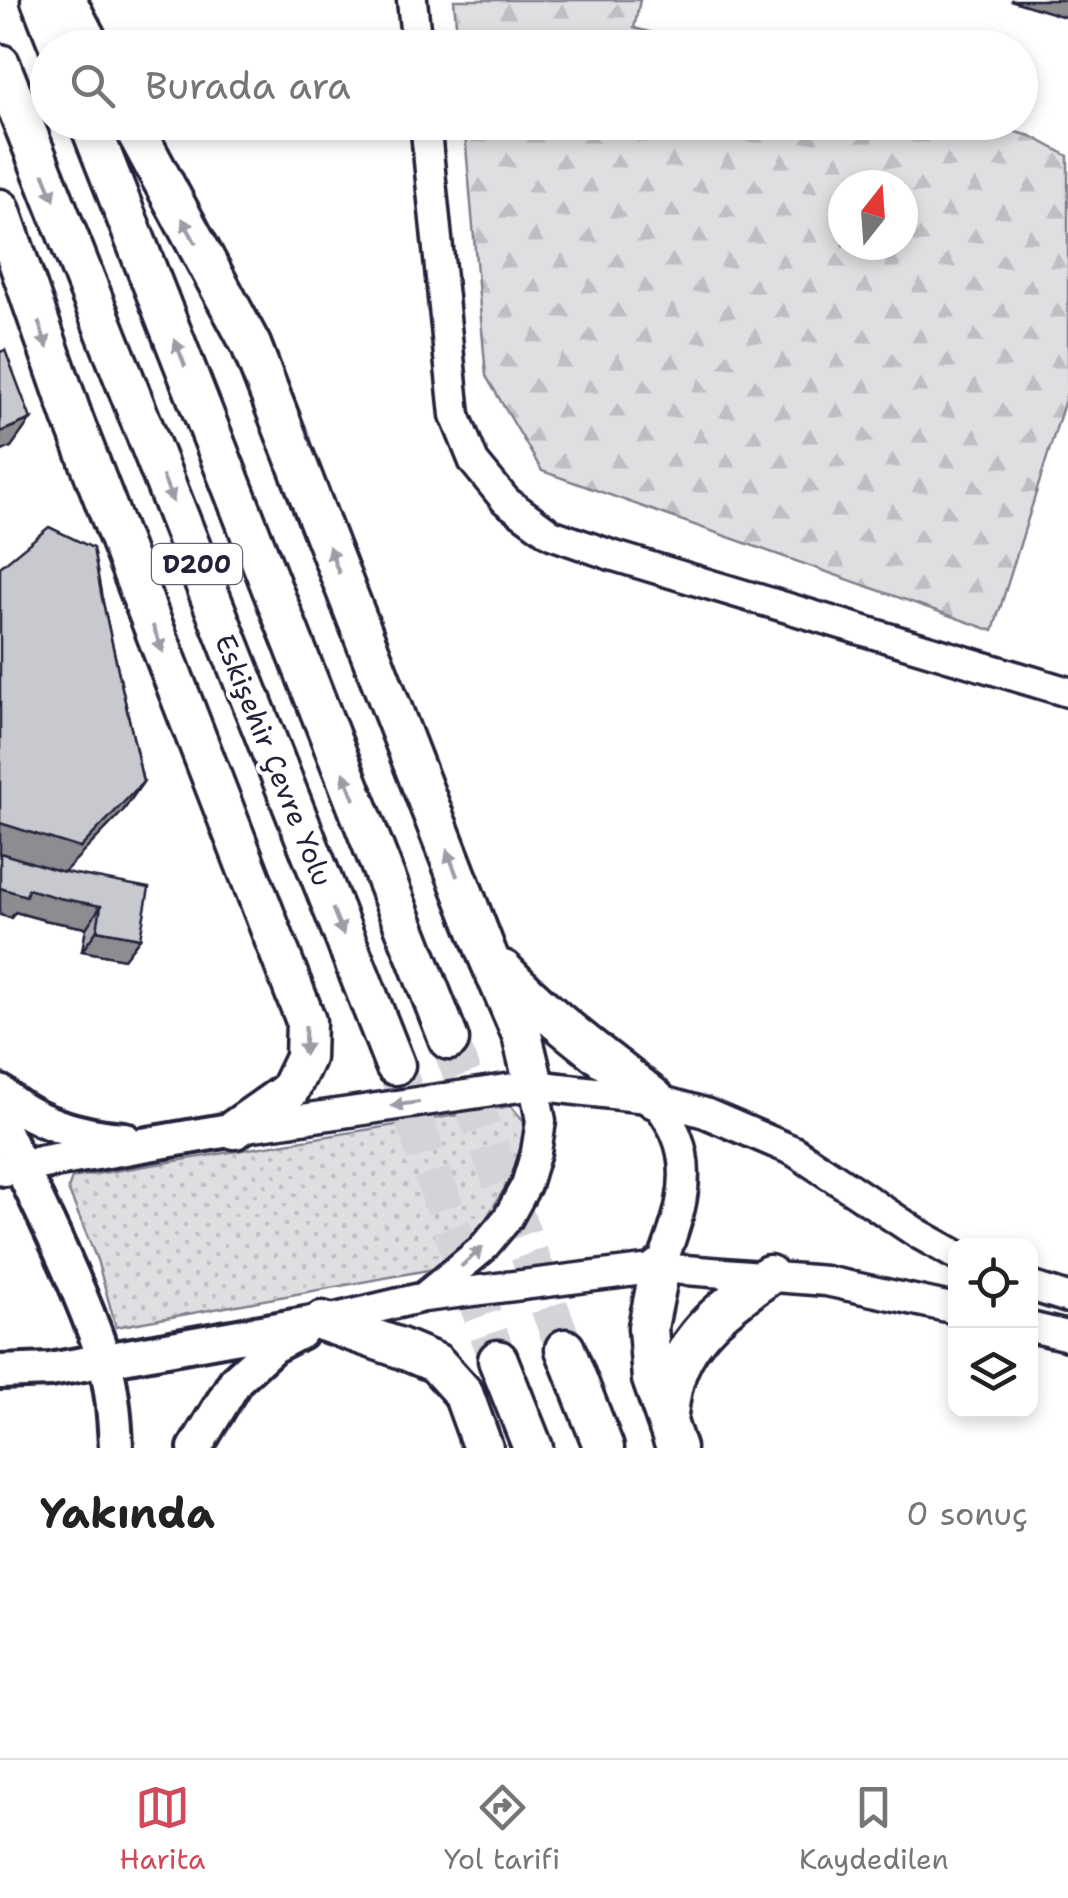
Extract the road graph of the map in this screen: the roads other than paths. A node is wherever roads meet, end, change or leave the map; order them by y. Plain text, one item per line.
1 (42, 0) edge
2 (66, 0) edge
3 (412, 0) edge
4 (53, 30) edge
5 (82, 30) edge
6 (415, 30) edge
7 (0, 64) edge
8 (97, 140) edge
9 (142, 140) edge
10 (426, 140) edge
11 (2, 220) edge
12 (1068, 692) edge
13 (488, 954) junction
14 (449, 1040) tunnel mouth
15 (395, 1065) tunnel mouth
16 (534, 1085) junction
17 (0, 1092) edge
18 (655, 1099) junction
19 (0, 1123) edge
20 (236, 1129) junction
21 (164, 1142) junction
22 (10, 1168) edge
23 (948, 1250) edge
24 (660, 1268) junction
25 (769, 1275) junction
26 (1038, 1289) edge
27 (424, 1297) junction
28 (1068, 1298) edge
29 (948, 1307) edge
30 (322, 1321) junction
31 (1034, 1328) edge
32 (1068, 1336) edge
33 (565, 1349) tunnel mouth
34 (104, 1359) junction
35 (498, 1360) tunnel mouth
36 (0, 1372) edge
37 (671, 1434) edge
38 (116, 1448) edge
39 (195, 1448) edge
40 (484, 1448) edge
41 (533, 1448) edge
42 (604, 1448) edge

1 - 4 highway
2 - 5 highway
3 - 6 street
7 -> 15 highway, Eskişehir Çevre Yolu / D200
14 -> 8 highway, D200
13 -> 9 highway
10 - 12 street
11 -> 20 highway
13 - 16 highway
13 - 18 highway
16 - 18 street
16 -> 20 street
27 -> 16 street
17 - 21 main road
18 - 23 street
18 - 24 street
19 - 22 main road
20 - 21 main road
21 - 22 main road
22 - 34 main road
24 - 25 street
24 - 27 street
24 - 37 highway
25 - 29 street
25 - 37 highway
26 - 28 street
27 - 30 street
30 - 34 main road
30 - 39 main road
30 - 40 highway
31 - 32 street
33 - 42 highway
34 - 36 main road
34 - 38 main road
35 - 41 highway

